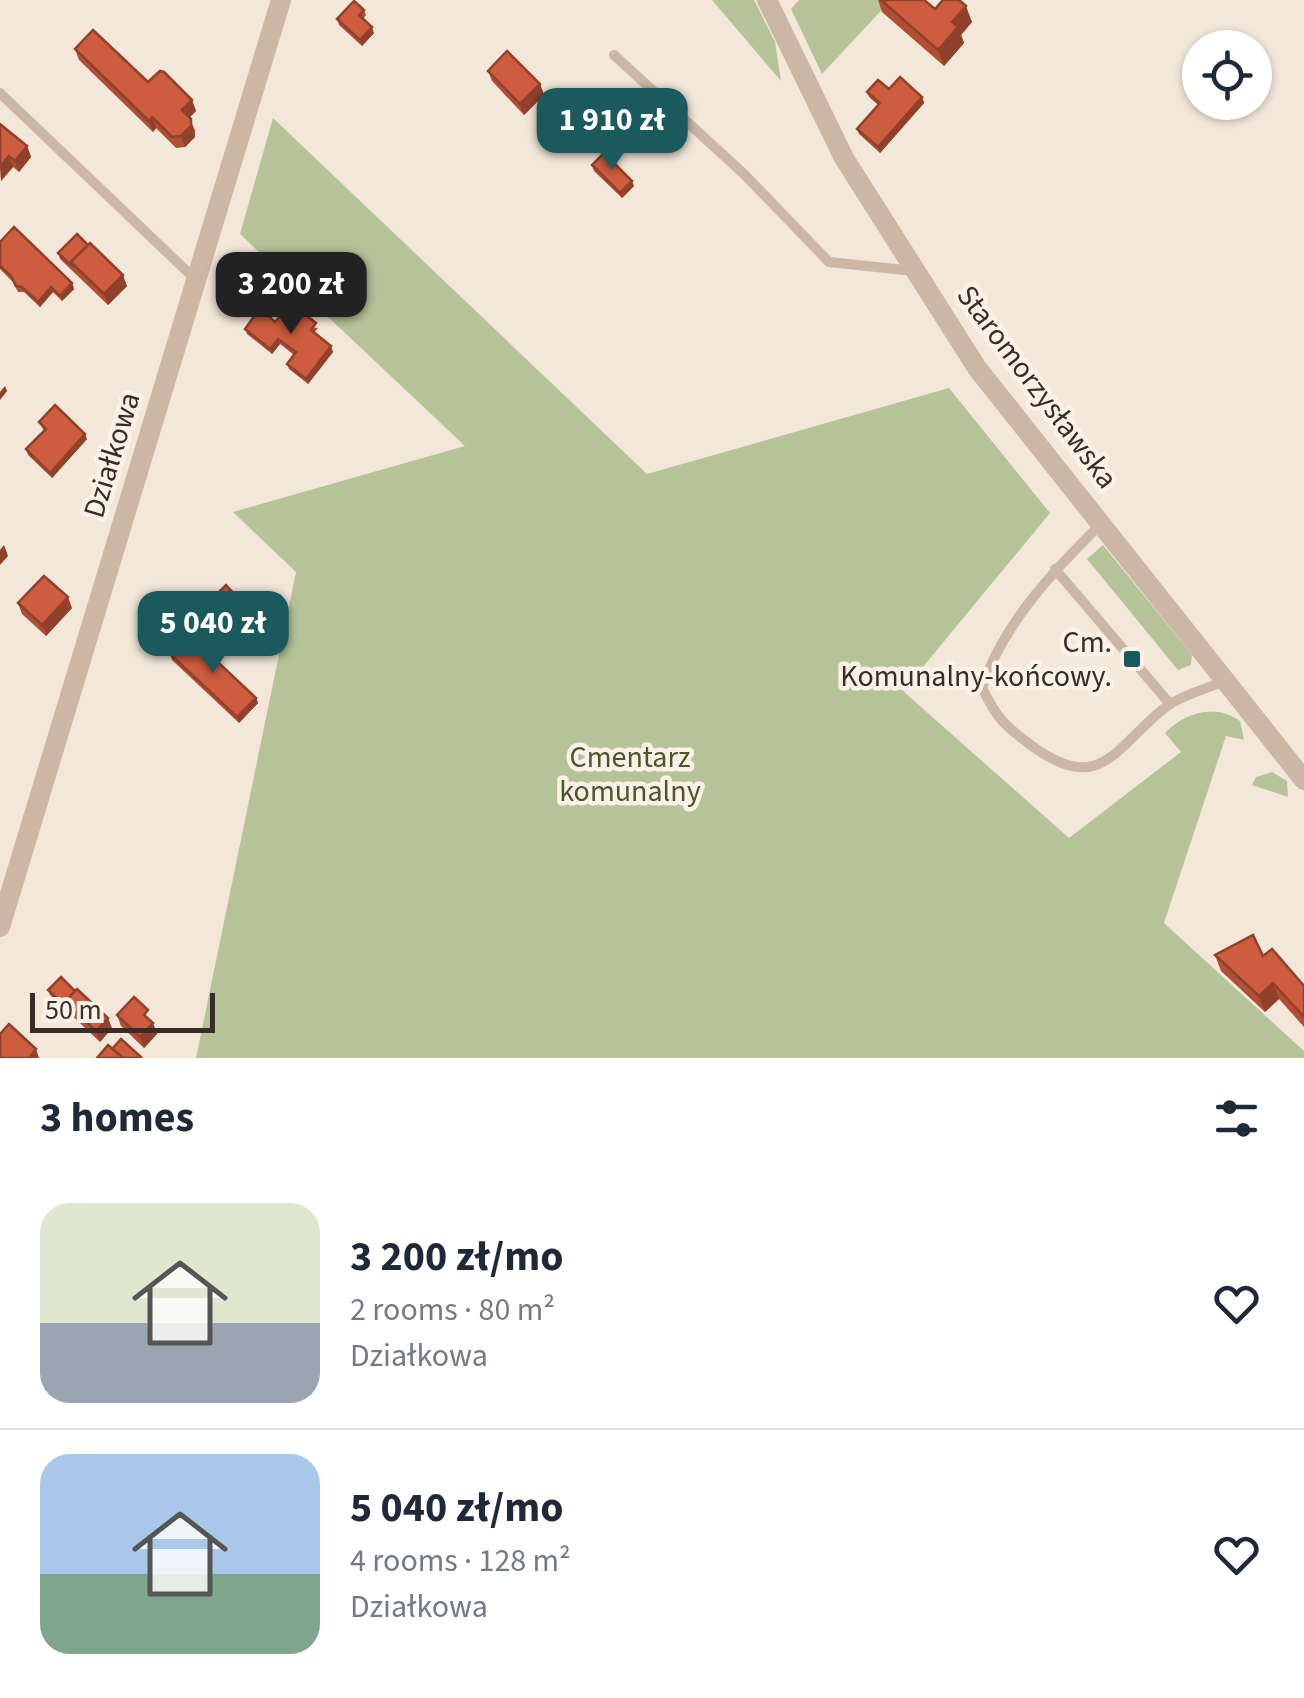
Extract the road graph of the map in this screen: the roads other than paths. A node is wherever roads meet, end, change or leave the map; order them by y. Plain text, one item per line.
1 (281, 0) edge
2 (767, 0) edge
3 (614, 55) dead end
4 (0, 93) edge
5 (916, 272) junction
6 (196, 280) junction
7 (1101, 524) junction
8 (1055, 569) junction
9 (1225, 680) junction
10 (1170, 704) junction
11 (1304, 780) edge
12 (0, 927) edge

1 - 6 street, Działkowa
2 - 5 street, Staromorzysławska
3 - 5 lane
4 - 6 lane
5 - 7 street, Staromorzysławska
6 - 12 street, Działkowa
7 - 8 lane
7 - 9 street, Staromorzysławska
8 - 10 lane
8 - 10 lane
9 - 10 lane
9 - 11 street, Staromorzysławska

